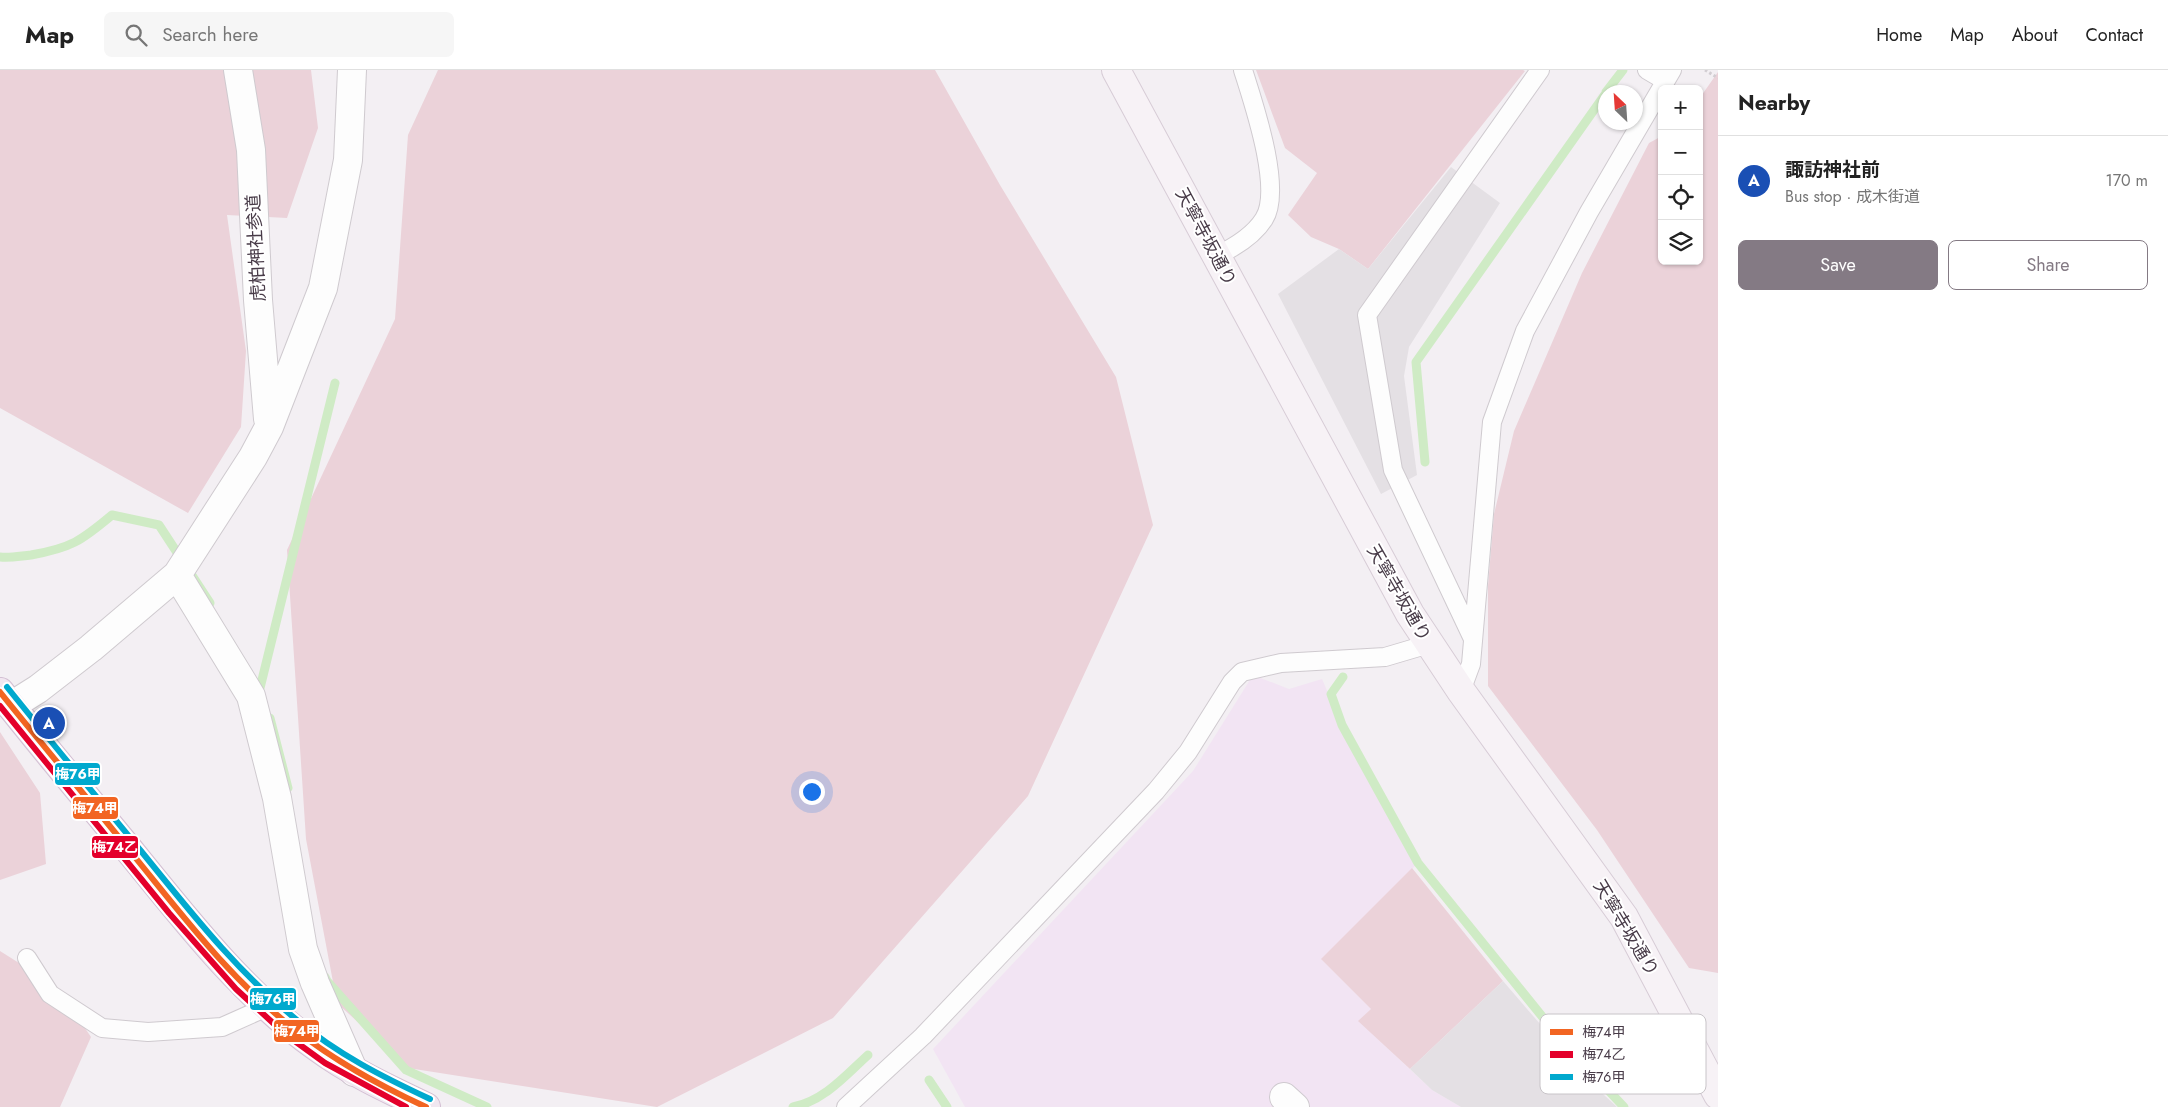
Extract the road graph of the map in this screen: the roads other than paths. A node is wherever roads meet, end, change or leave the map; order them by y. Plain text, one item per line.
1 (238, 70) edge
2 (352, 70) edge
3 (1116, 70) edge
4 (1243, 70) edge
5 (1540, 70) edge
6 (1647, 70) edge
7 (1668, 75) edge
8 (1216, 256) junction
9 (269, 427) junction
10 (177, 575) junction
11 (1473, 639) junction
12 (1429, 644) junction
13 (1462, 691) junction
14 (5, 698) edge
15 (27, 958) dead end
16 (269, 1006) junction
17 (1675, 1014) edge
18 (354, 1072) junction
19 (1706, 1072) edge
20 (1718, 1095) edge
21 (426, 1107) edge
22 (846, 1107) edge

1 - 9 street, 虎柏神社参道
2 - 9 street
3 - 8 street, 天寧寺坂通り
4 - 8 lane
5 - 11 lane
6 - 7 lane
7 - 11 lane
8 - 12 street, 天寧寺坂通り
9 - 10 street
10 - 14 street
10 - 18 street
11 - 13 lane
12 - 13 street, 天寧寺坂通り
12 - 22 lane
13 - 17 street, 天寧寺坂通り
14 - 16 main road
15 - 16 lane
16 - 18 main road
18 - 21 main road
19 - 20 street, 天寧寺坂通り

